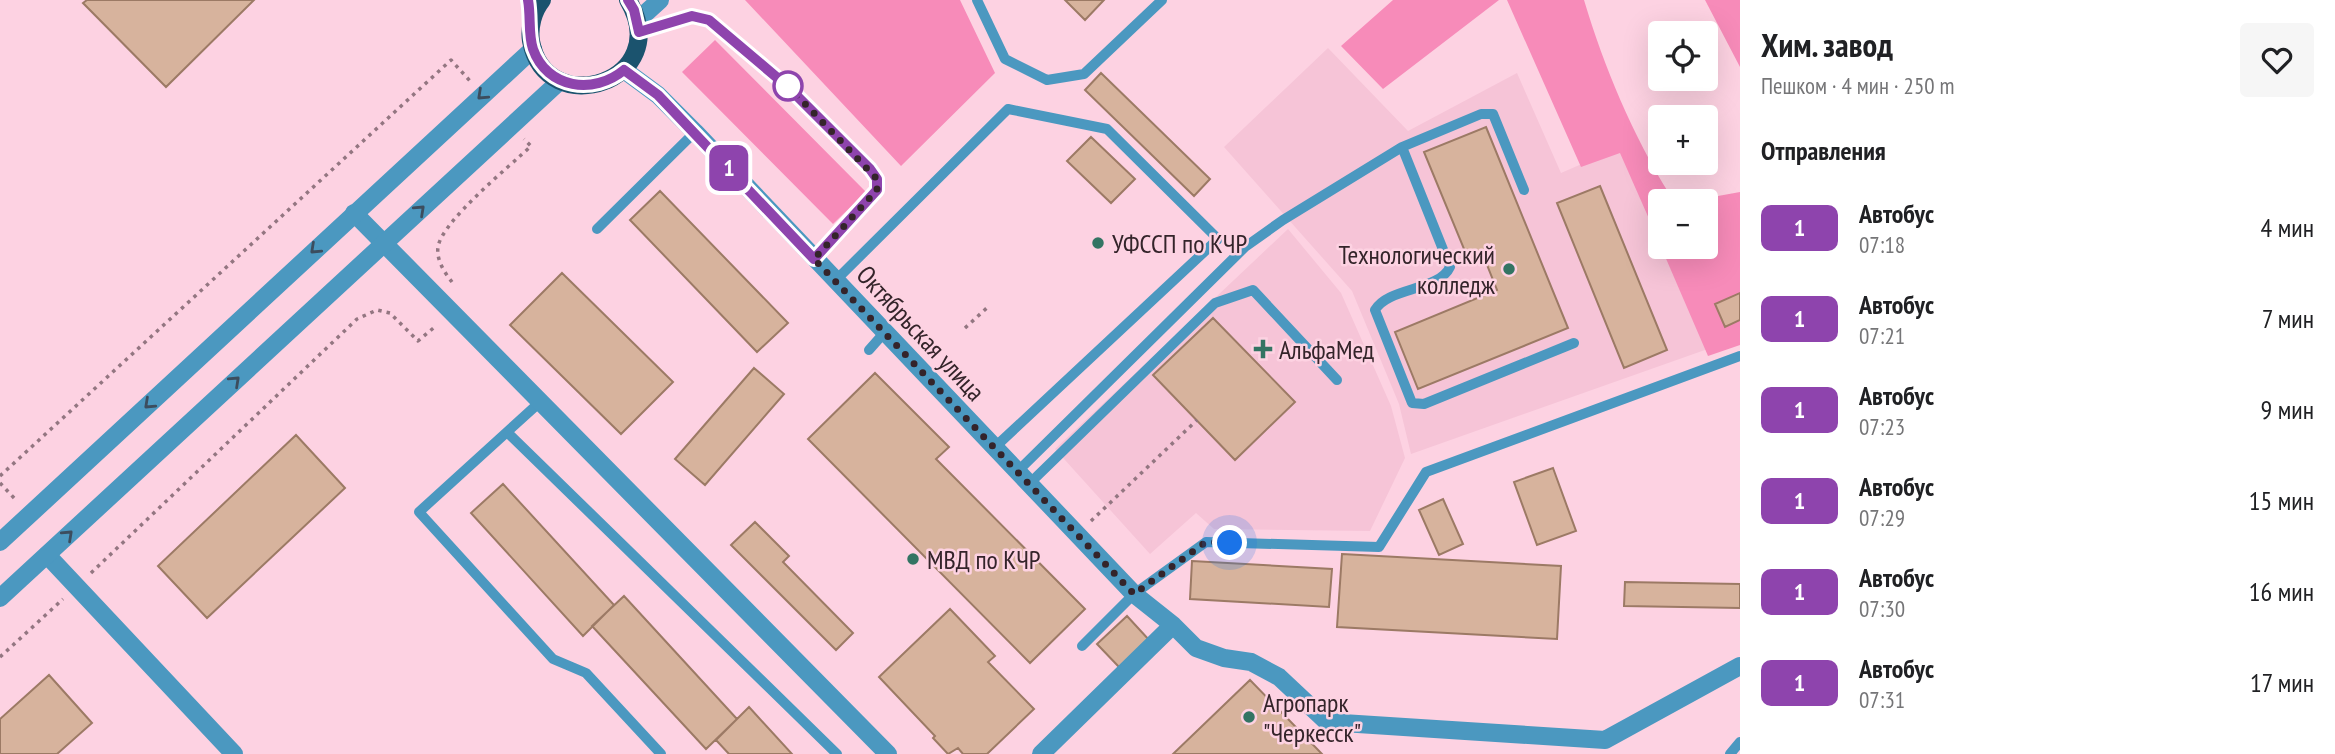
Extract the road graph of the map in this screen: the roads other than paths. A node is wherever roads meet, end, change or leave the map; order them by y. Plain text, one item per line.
1 (528, 0) edge
2 (542, 0) edge
3 (628, 0) edge
4 (660, 0) edge
5 (977, 0) edge
6 (1162, 0) edge
7 (532, 20) junction
8 (638, 26) junction
9 (533, 49) junction
10 (624, 70) junction
11 (560, 81) junction
12 (695, 132) junction
13 (1402, 147) junction
14 (1524, 190) dead end
15 (354, 214) junction
16 (597, 229) dead end
17 (384, 244) junction
18 (814, 259) junction
19 (835, 281) junction
20 (884, 332) junction
21 (1574, 343) dead end
22 (869, 350) dead end
23 (1740, 356) edge
24 (1337, 380) dead end
25 (540, 402) junction
26 (507, 432) junction
27 (994, 448) junction
28 (1023, 478) junction
29 (0, 542) edge
30 (47, 555) junction
31 (1134, 594) junction
32 (0, 598) edge
33 (1173, 625) junction
34 (1082, 646) dead end
35 (1740, 666) edge
36 (1740, 742) edge
37 (234, 754) edge
38 (661, 754) edge
39 (837, 754) edge
40 (888, 754) edge
41 (1041, 754) edge
42 (1730, 754) edge

1 - 7 main road
2 - 7 main road
3 - 8 main road
4 - 8 street
5 - 6 lane
7 - 9 main road
8 - 10 main road
8 - 18 lane
9 - 11 main road
9 -> 15 street
10 - 11 main road
10 - 12 street, Октябрьская улица
17 -> 11 street
12 - 16 lane
12 - 18 street, Октябрьская улица
13 - 14 lane
13 - 21 lane
13 - 28 lane
15 - 17 street
15 -> 29 street
17 - 25 street
30 -> 17 street
18 - 19 street, Октябрьская улица
19 - 20 street, Октябрьская улица
19 - 27 lane
20 - 22 lane
20 - 27 street, Октябрьская улица
23 - 31 lane
24 - 28 lane
25 - 26 lane
25 - 40 street
26 - 38 lane
26 - 39 lane
27 - 28 street, Октябрьская улица
28 - 31 street, Октябрьская улица
30 - 32 street
30 - 37 street
31 - 33 street, Октябрьская улица
31 - 34 lane
33 - 35 street, Октябрьская улица
33 - 41 street
36 - 42 lane

